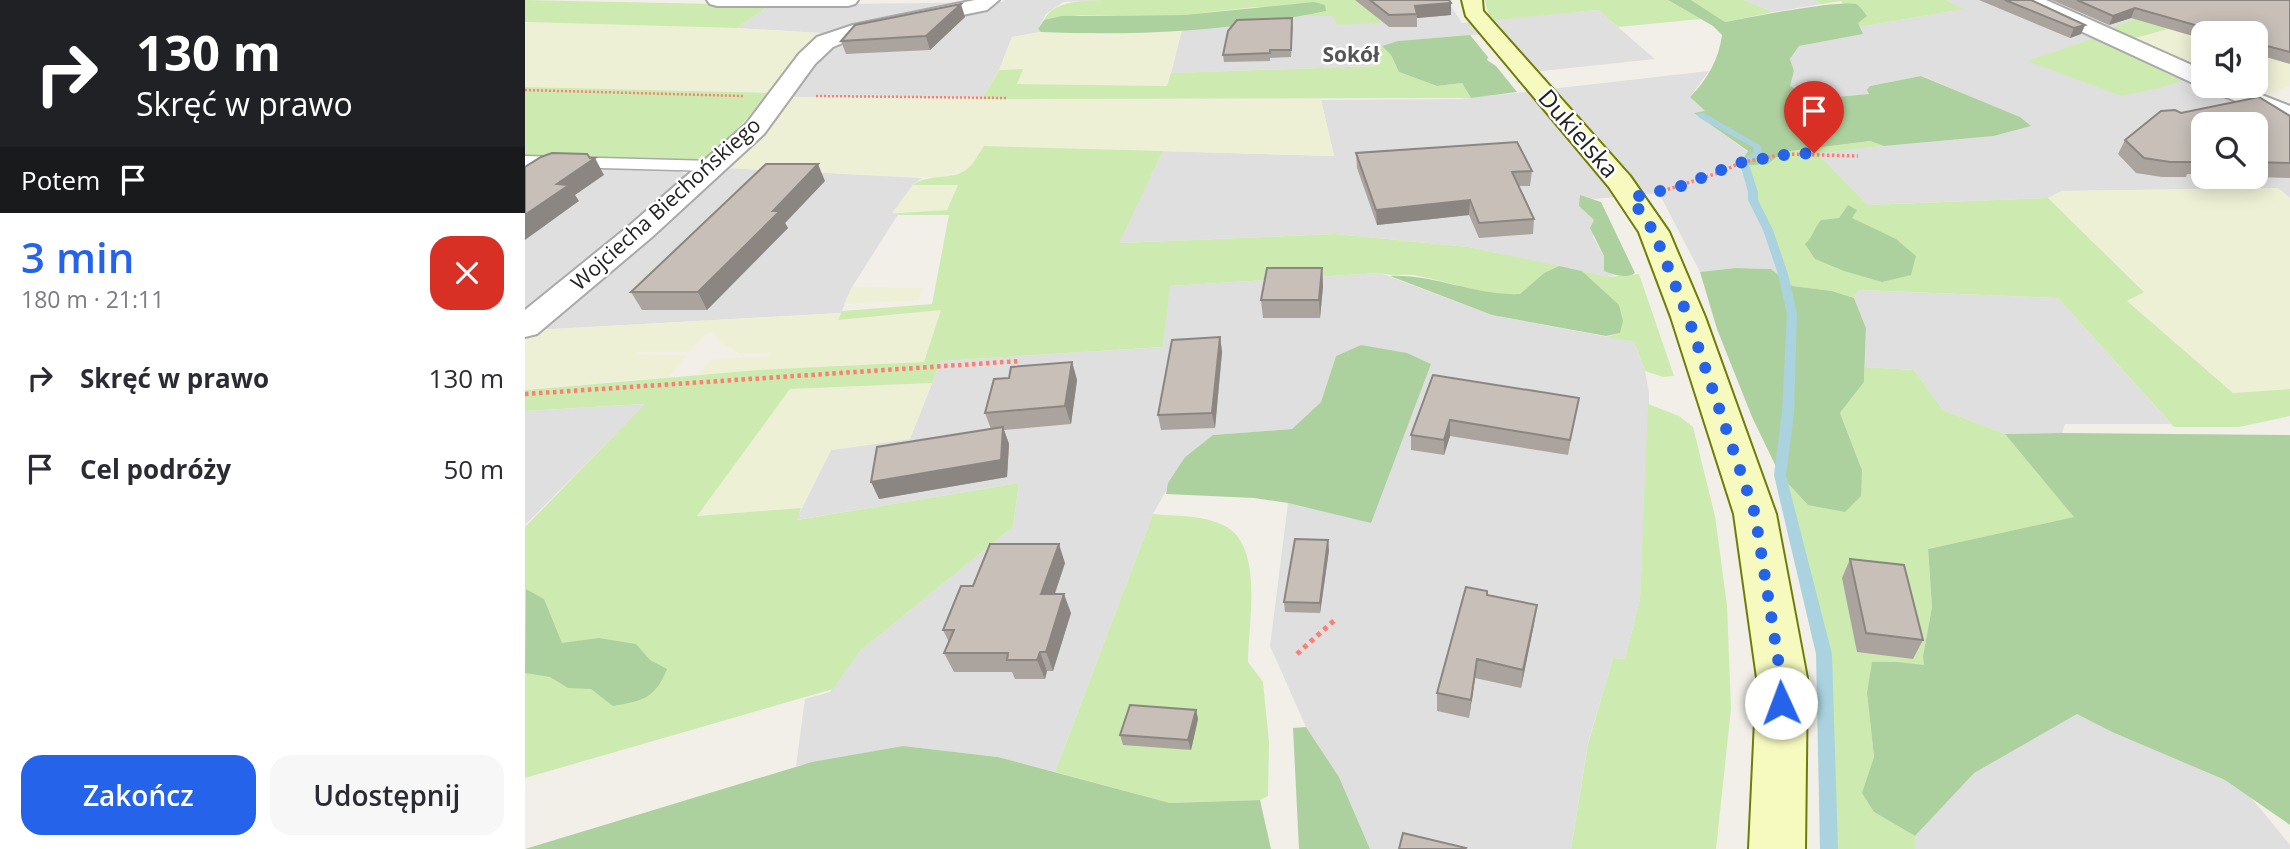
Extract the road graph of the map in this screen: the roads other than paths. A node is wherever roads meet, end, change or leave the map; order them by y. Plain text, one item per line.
1 (717, 0) edge
2 (848, 0) edge
3 (989, 0) edge
4 (1472, 0) edge
5 (2029, 0) edge
6 (2191, 74) edge
7 (2249, 98) edge
8 (2290, 115) edge
9 (525, 161) edge
10 (713, 166) junction
11 (525, 327) edge
12 (1777, 849) edge

1 - 2 street
3 - 10 street, Wojciecha Biechońskiego
4 - 12 main road, Dukielska
5 - 6 street
7 - 8 street
9 - 10 lane
10 - 11 street, Wojciecha Biechońskiego

